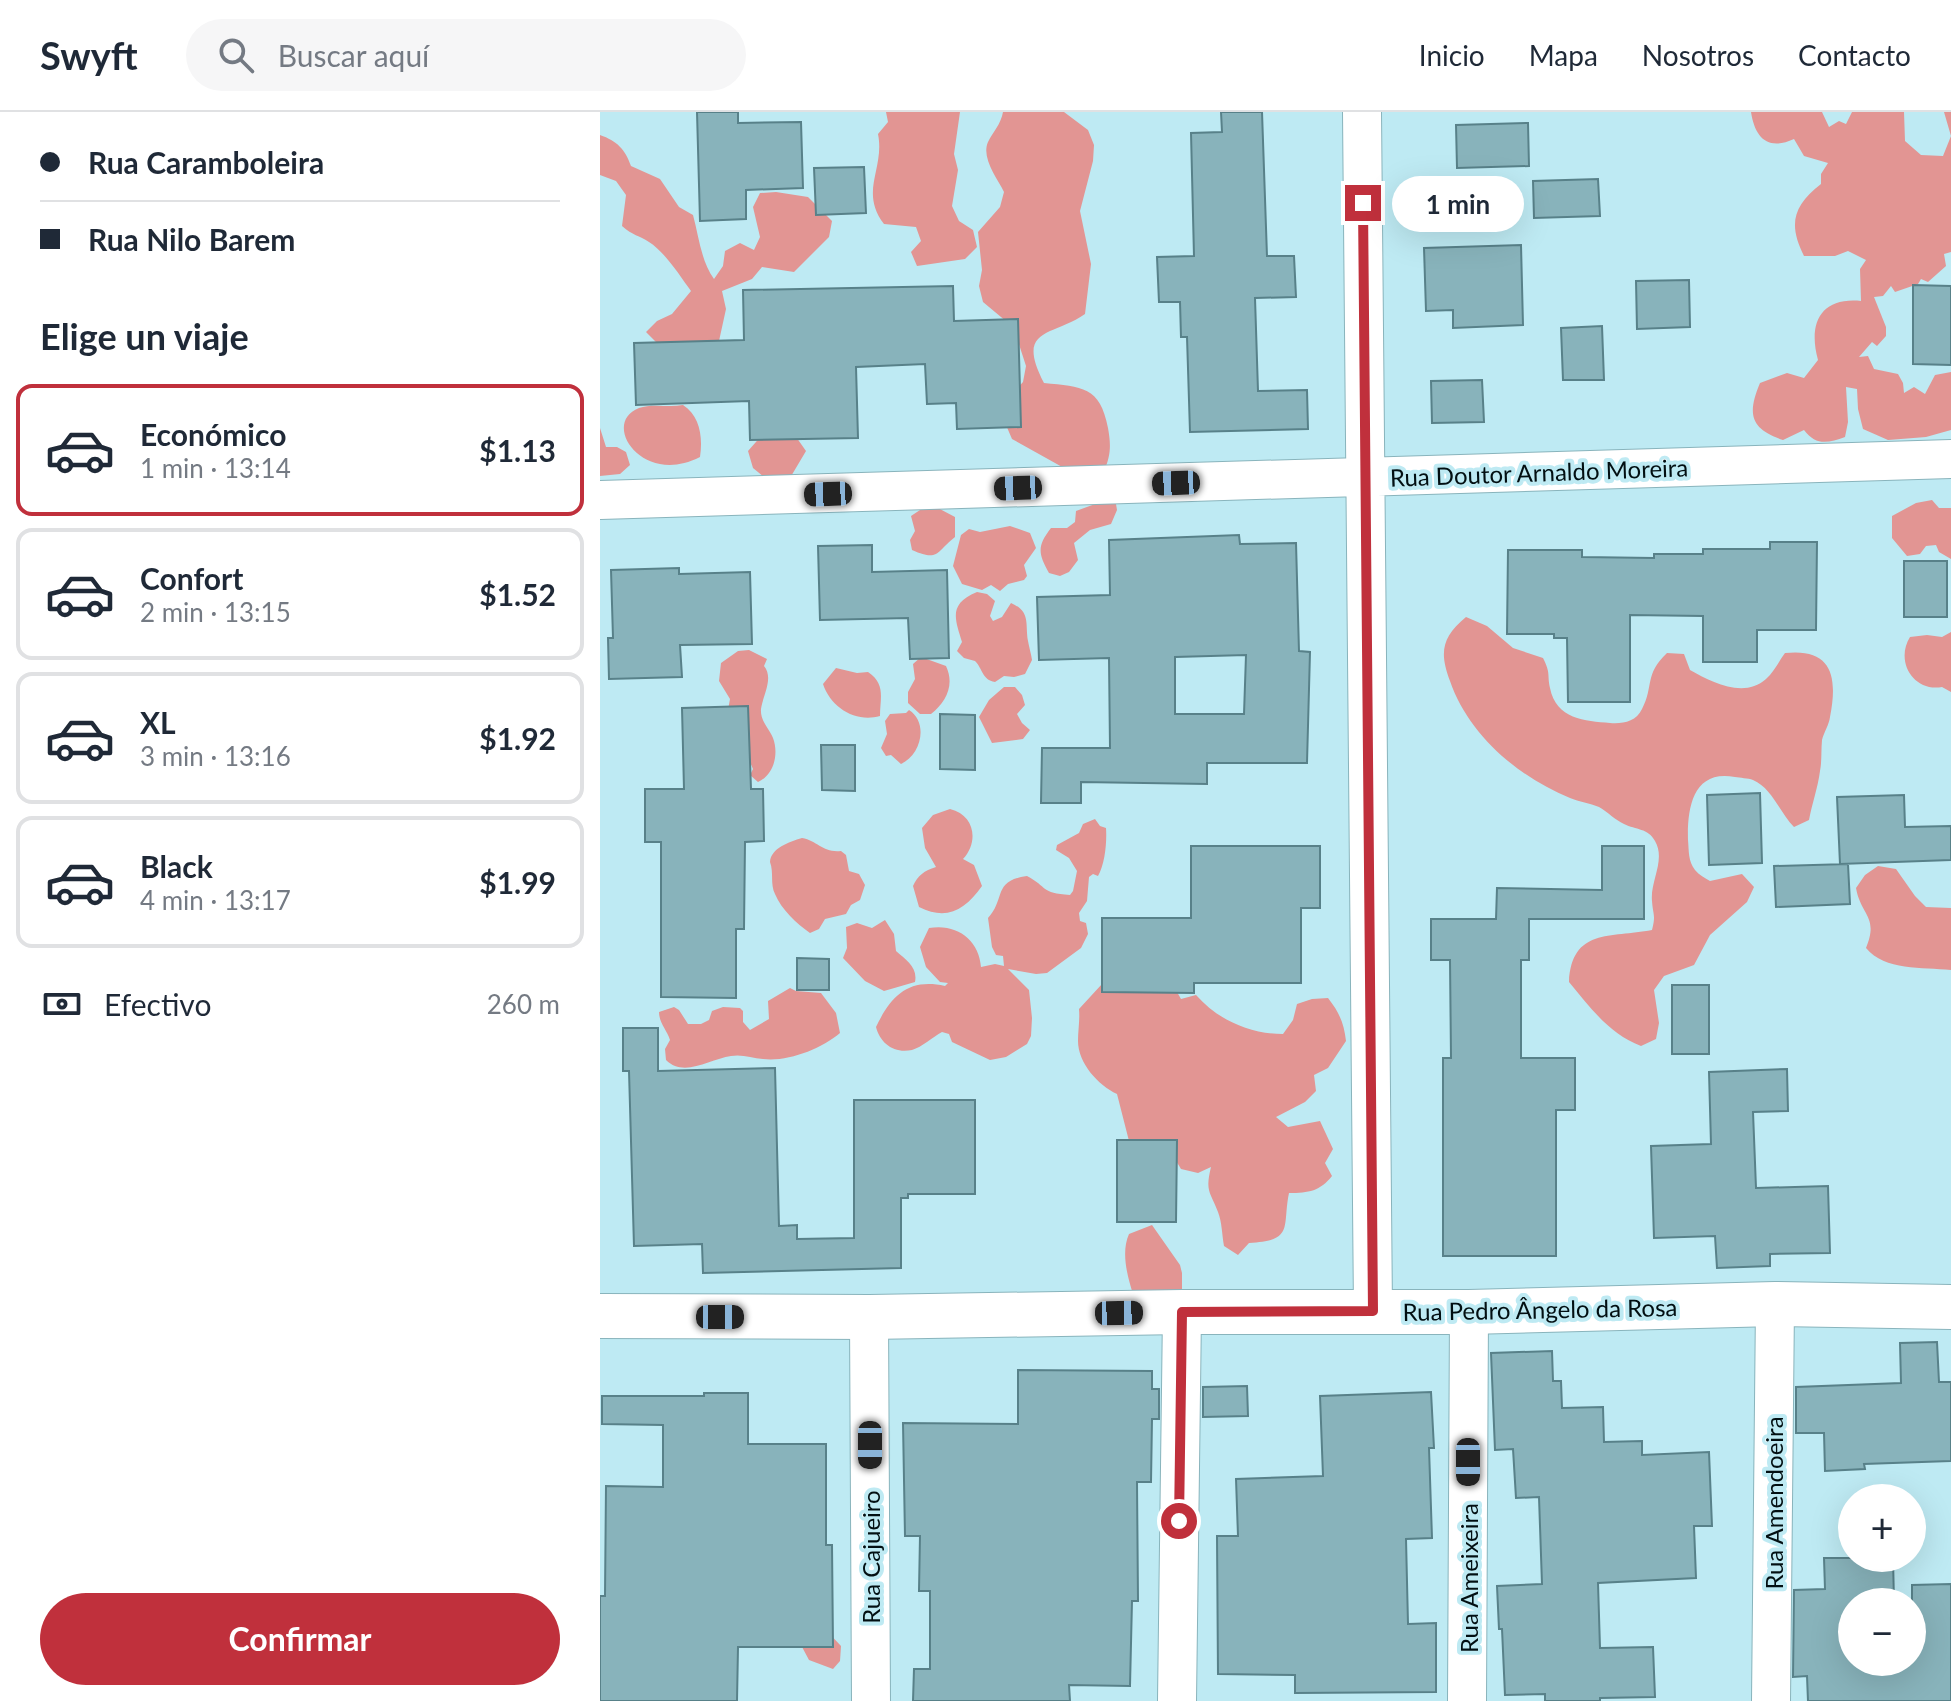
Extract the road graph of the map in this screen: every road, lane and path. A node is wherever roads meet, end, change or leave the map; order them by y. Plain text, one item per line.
1 (1362, 112) edge
2 (1951, 459) edge
3 (1366, 477) junction
4 (600, 500) edge
5 (1775, 1304) junction
6 (1951, 1307) edge
7 (1373, 1311) junction
8 (1182, 1312) junction
9 (1469, 1312) junction
10 (600, 1316) edge
11 (869, 1317) junction
12 (871, 1701) edge
13 (1177, 1701) edge
14 (1467, 1701) edge
15 (1771, 1701) edge

1 - 3 street
2 - 3 street, Rua Doutor Arnaldo Moreira
3 - 4 street, Rua Doutor Arnaldo Moreira
3 - 7 street
5 - 6 main road, Rua Pedro Ângelo da Rosa
5 - 9 main road, Rua Pedro Ângelo da Rosa
5 - 15 street, Rua Amendoeira
7 - 8 main road, Rua Pedro Ângelo da Rosa
7 - 9 main road, Rua Pedro Ângelo da Rosa
8 - 11 main road, Rua Pedro Ângelo da Rosa
8 - 13 street
9 - 14 street, Rua Ameixeira
10 - 11 main road, Rua Pedro Ângelo da Rosa
11 - 12 street, Rua Cajueiro

